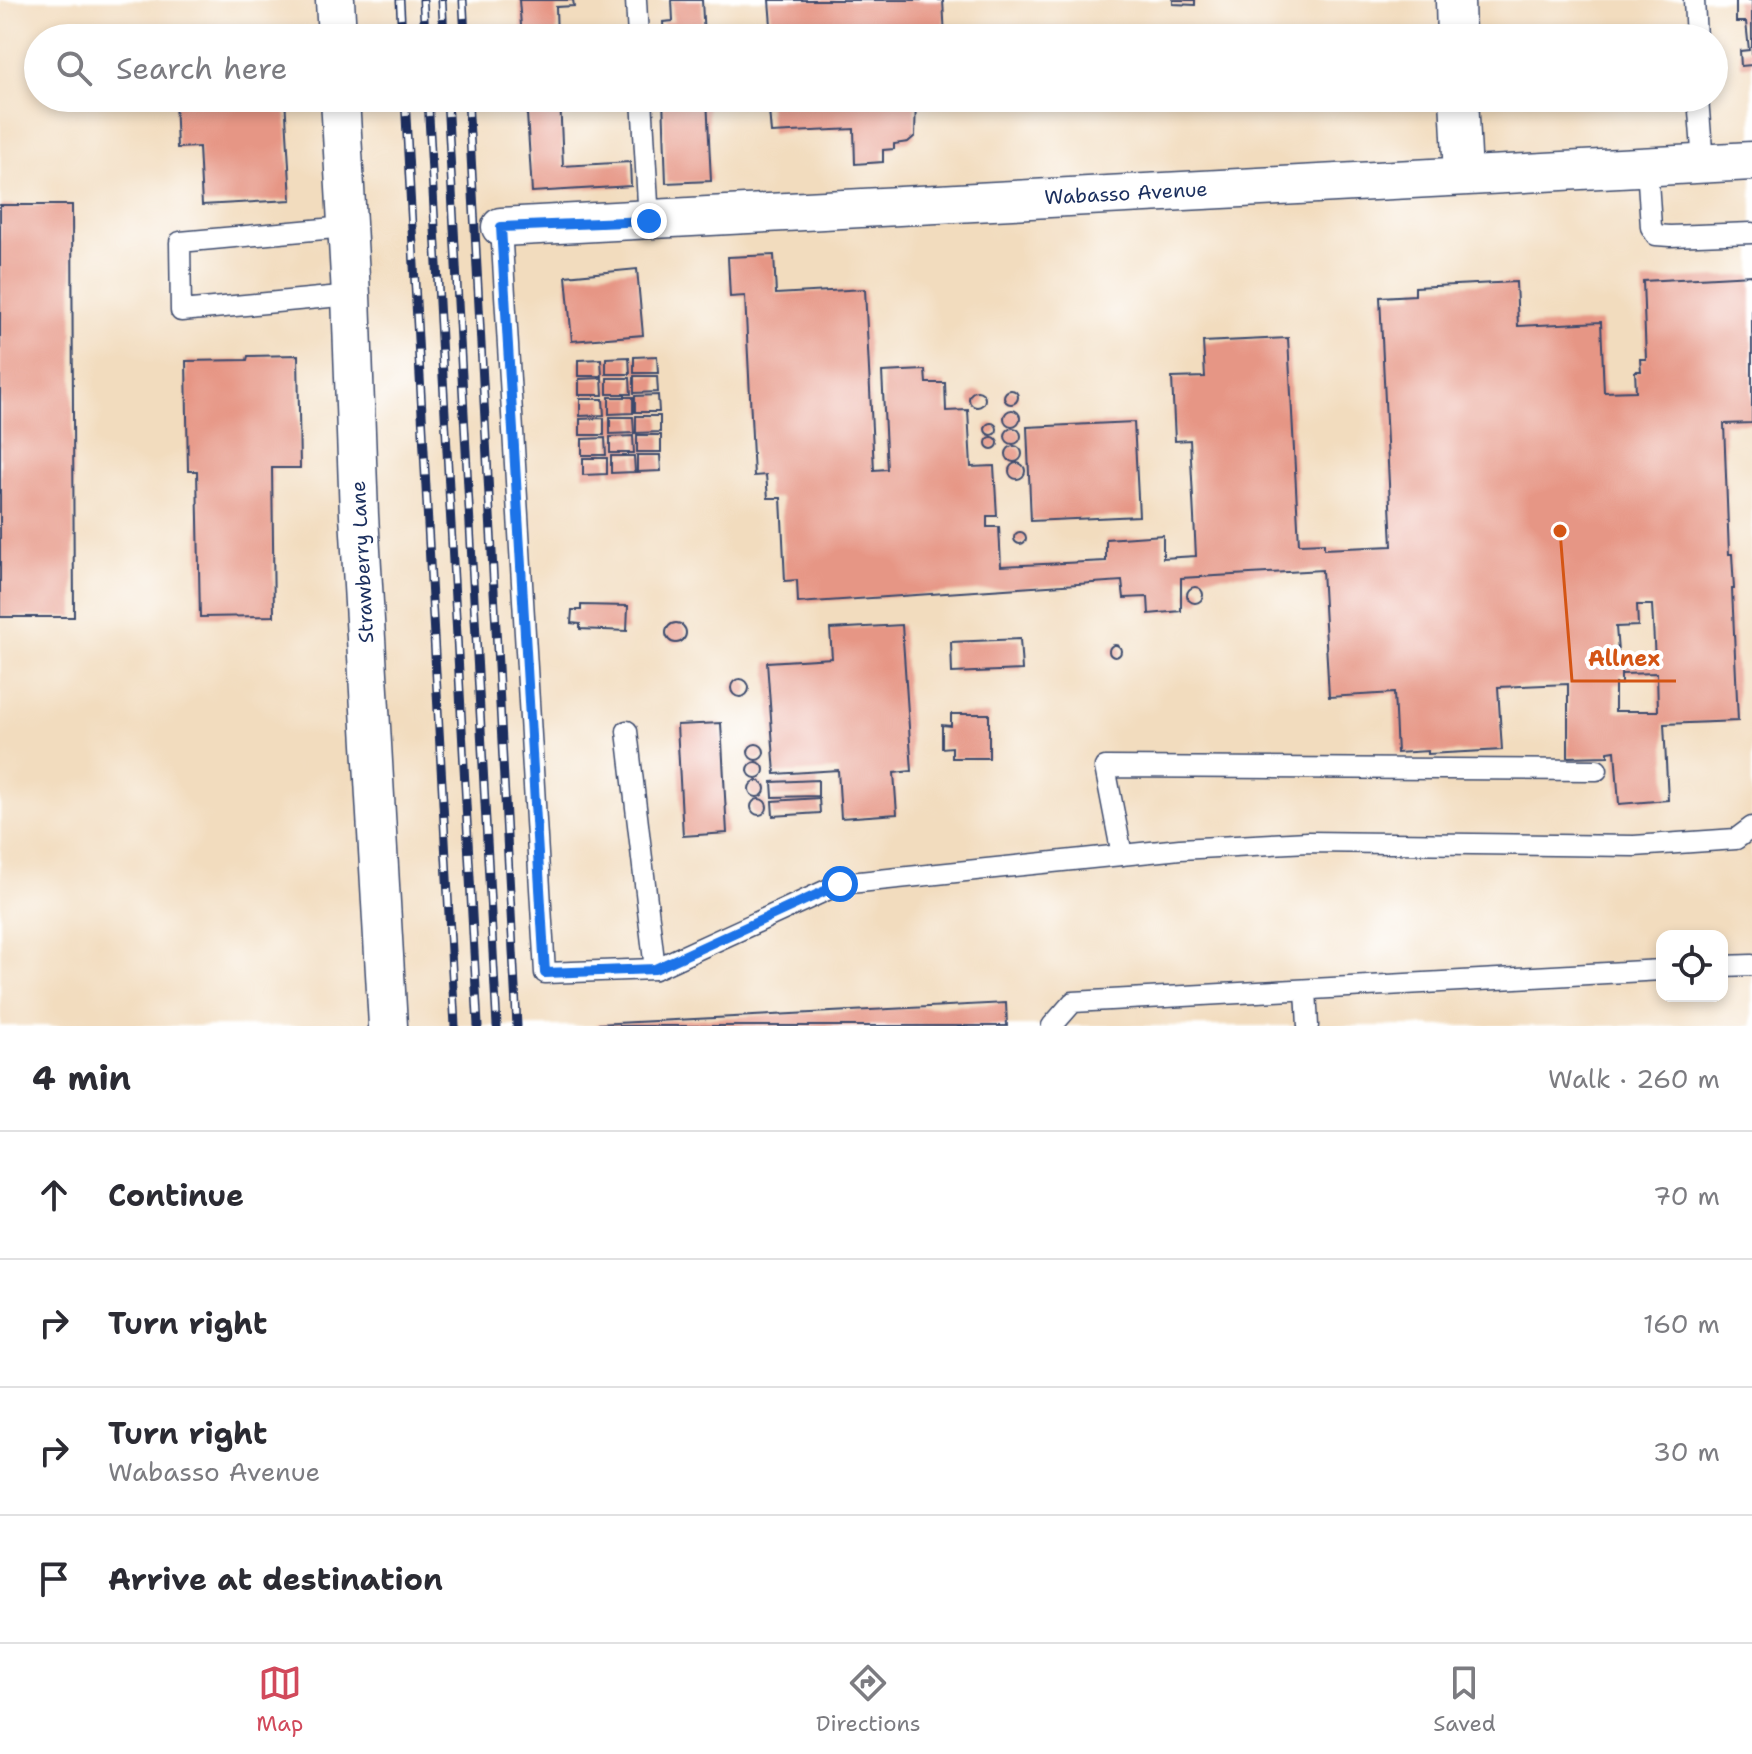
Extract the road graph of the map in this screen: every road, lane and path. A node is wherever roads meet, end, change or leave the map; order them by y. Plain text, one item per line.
1 (335, 0) edge
2 (636, 0) edge
3 (1455, 0) edge
4 (1694, 0) edge
5 (336, 24) edge
6 (637, 24) edge
7 (1456, 24) edge
8 (1695, 24) edge
9 (341, 112) edge
10 (643, 112) edge
11 (1460, 112) edge
12 (1699, 112) edge
13 (1752, 161) edge
14 (1703, 163) junction
15 (1647, 166) junction
16 (1463, 175) junction
17 (649, 221) junction
18 (346, 227) junction
19 (501, 227) joint
20 (1752, 233) edge
21 (351, 295) junction
22 (627, 731) dead end
23 (1597, 770) dead end
24 (1752, 827) edge
25 (1122, 855) junction
26 (1752, 965) edge
27 (1728, 966) edge
28 (655, 969) junction
29 (1656, 970) edge
30 (1306, 990) junction
31 (388, 1026) edge
32 (1052, 1026) edge
33 (1308, 1026) edge

1 - 5 street
2 - 6 lane
3 - 7 street
4 - 8 lane
9 - 18 street, Strawberry Lane
10 - 17 lane
11 - 16 street
12 - 14 lane
13 - 14 street, Wabasso Avenue
14 - 15 street, Wabasso Avenue
15 - 16 street, Wabasso Avenue
15 - 20 lane
16 - 17 street, Wabasso Avenue
17 - 19 street, Wabasso Avenue
18 - 21 street, Strawberry Lane
18 - 21 lane
19 - 28 lane
21 - 31 street, Strawberry Lane
22 - 28 lane
23 - 25 lane
24 - 25 lane
25 - 28 lane
26 - 27 lane
29 - 30 lane
30 - 32 lane
30 - 33 lane

